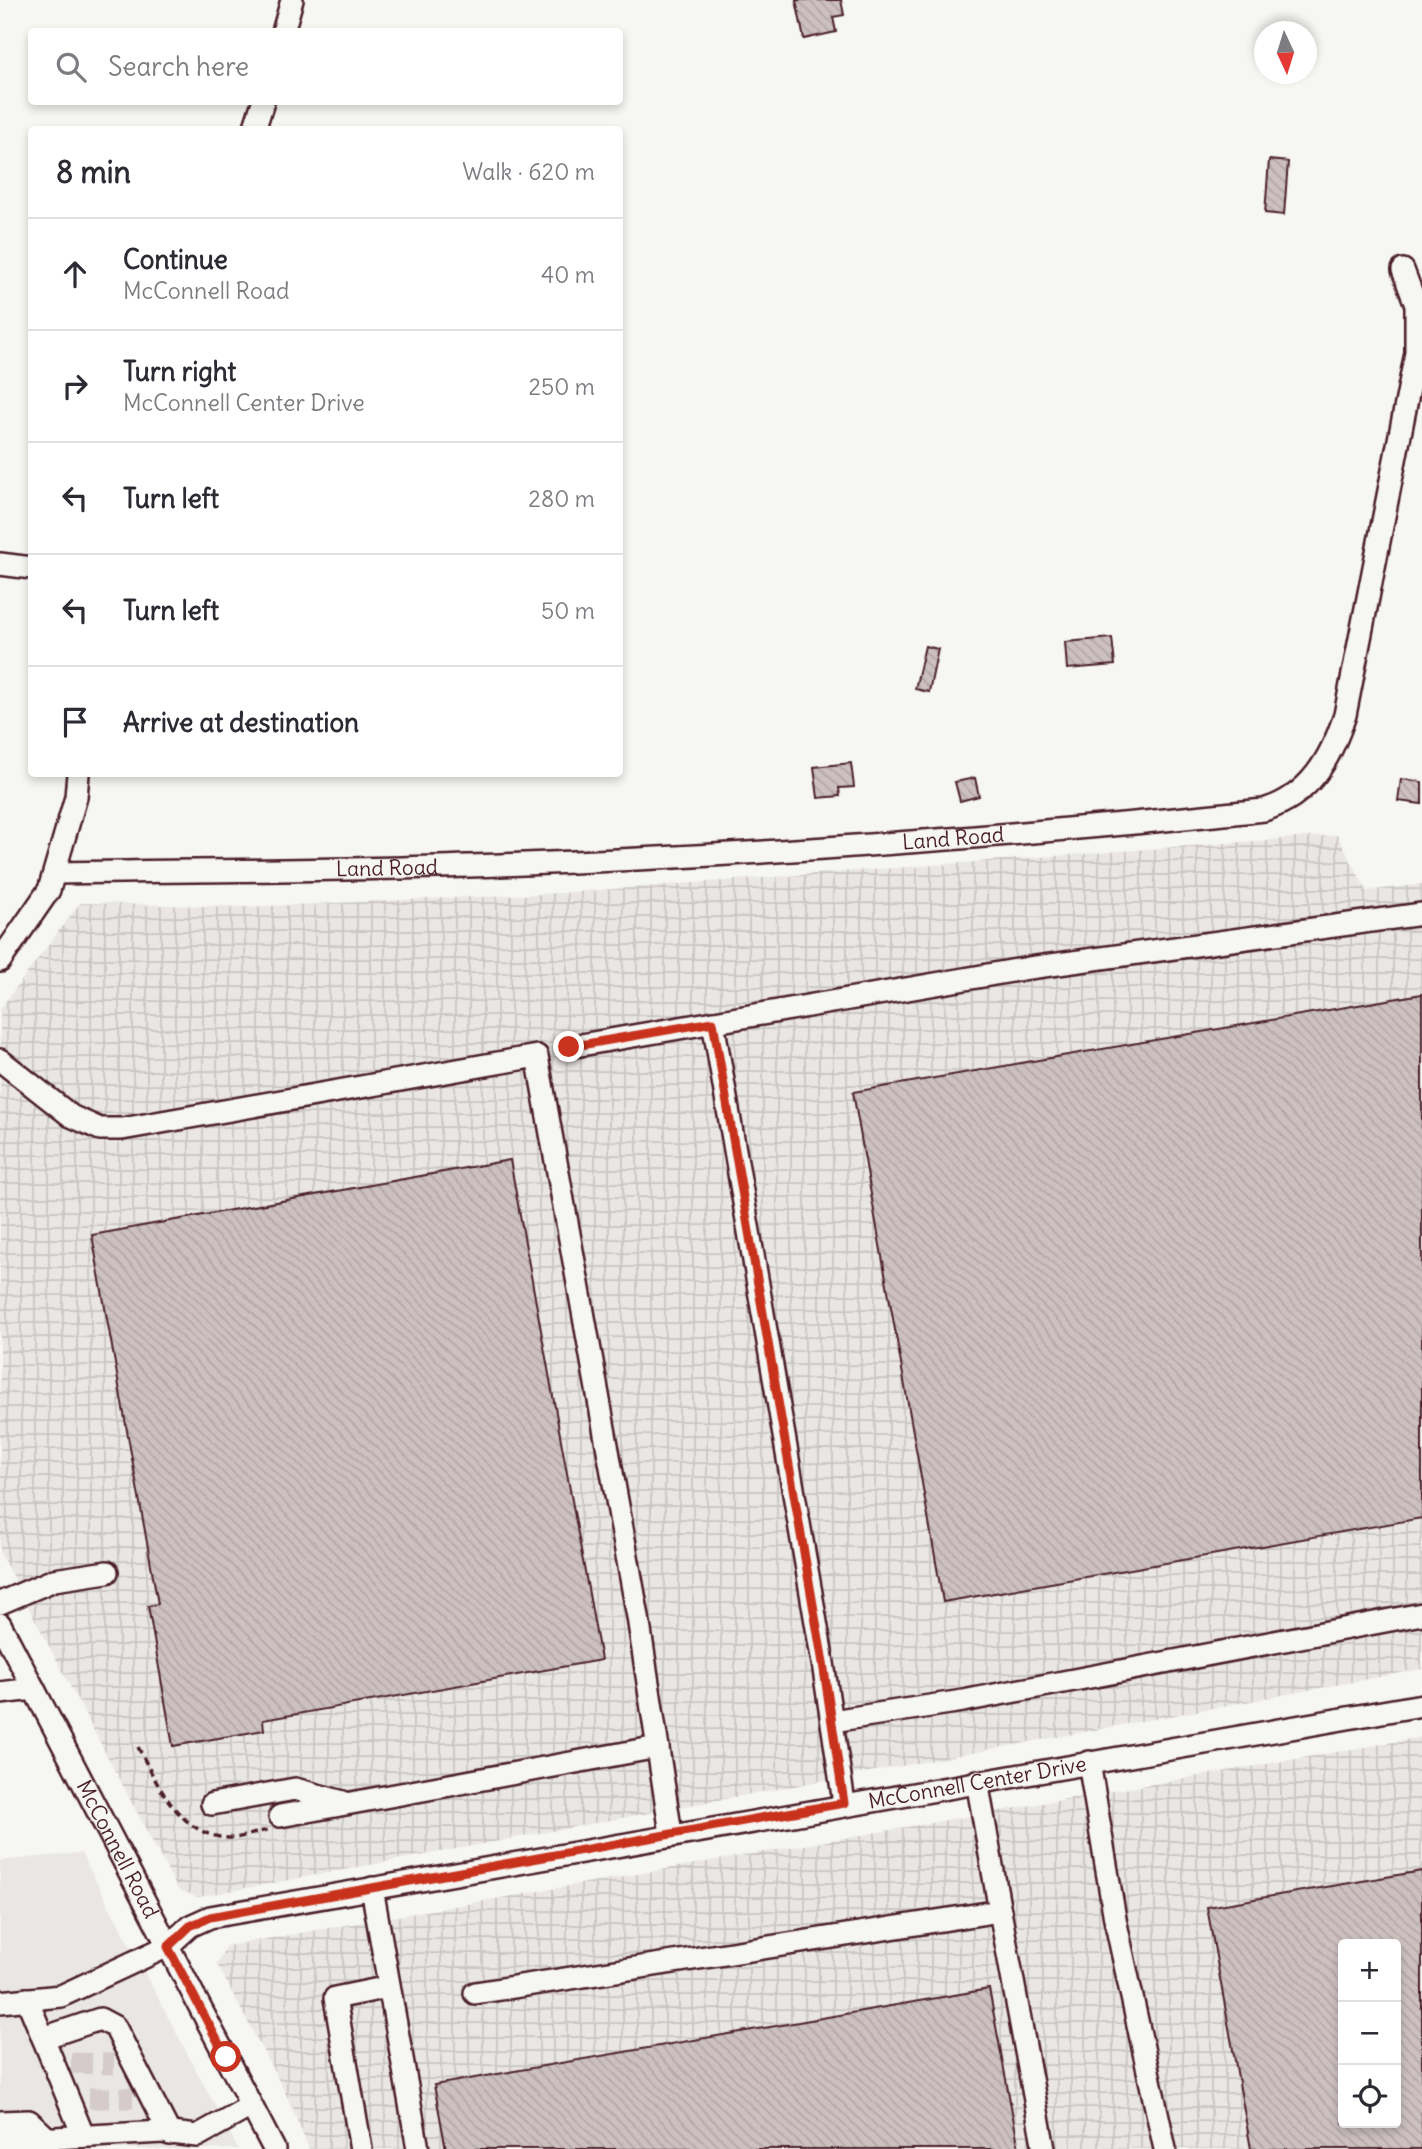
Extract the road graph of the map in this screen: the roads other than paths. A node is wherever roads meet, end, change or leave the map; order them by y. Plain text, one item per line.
1 (292, 0) edge
2 (284, 28) edge
3 (262, 105) edge
4 (255, 126) edge
5 (1403, 271) dead end
6 (0, 564) edge
7 (28, 568) edge
8 (78, 777) edge
9 (56, 873) junction
10 (1422, 914) edge
11 (0, 961) edge
12 (713, 1022) junction
13 (569, 1047) dead end
14 (0, 1060) edge
15 (107, 1572) dead end
16 (0, 1603) edge
17 (1422, 1615) edge
18 (0, 1624) edge
19 (34, 1689) junction
20 (0, 1693) edge
21 (1422, 1705) edge
22 (832, 1721) junction
23 (658, 1747) junction
24 (1089, 1762) junction
25 (977, 1781) junction
26 (844, 1803) junction
27 (212, 1804) dead end
28 (348, 1804) junction
29 (280, 1816) dead end
30 (671, 1834) junction
31 (372, 1888) junction
32 (1000, 1911) junction
33 (168, 1947) junction
34 (389, 1987) junction
35 (475, 1993) dead end
36 (27, 1999) junction
37 (1, 2003) edge
38 (43, 2039) junction
39 (67, 2098) junction
40 (89, 2098) tunnel mouth
41 (251, 2106) junction
42 (0, 2122) edge
43 (170, 2134) junction
44 (83, 2135) junction
45 (47, 2138) junction
46 (0, 2141) edge
47 (274, 2149) edge
48 (361, 2149) edge
49 (418, 2149) edge
50 (1044, 2149) edge
51 (1165, 2149) edge

1 - 2 street
3 - 4 street
5 - 9 street, Land Road
6 - 7 street
8 - 9 street
9 - 11 street
10 - 12 street
12 - 13 street
12 - 22 street
14 - 23 street
15 - 16 street
17 - 22 street
18 - 19 street, McConnell Road
19 - 20 street
19 - 33 street, McConnell Road
21 - 24 street, McConnell Center Drive
22 - 26 street
23 - 28 street
23 - 30 street
24 - 25 street, McConnell Center Drive
24 - 51 street
25 - 26 street, McConnell Center Drive
25 - 32 street
26 - 30 street, McConnell Center Drive
27 - 28 street
28 - 29 street
30 - 31 street, McConnell Center Drive
31 - 33 street, McConnell Center Drive
31 - 34 street
32 - 35 street
32 - 50 street
33 - 36 street, McConnell Center Drive
33 - 41 street, McConnell Road
34 - 48 street
34 - 49 street
36 - 37 street, McConnell Center Drive
36 - 38 street
38 - 39 street
38 - 43 street
39 - 40 street
39 - 44 street
41 - 43 street
41 - 47 street, McConnell Road
42 - 45 street
43 - 44 street
44 - 45 street
45 - 46 street

